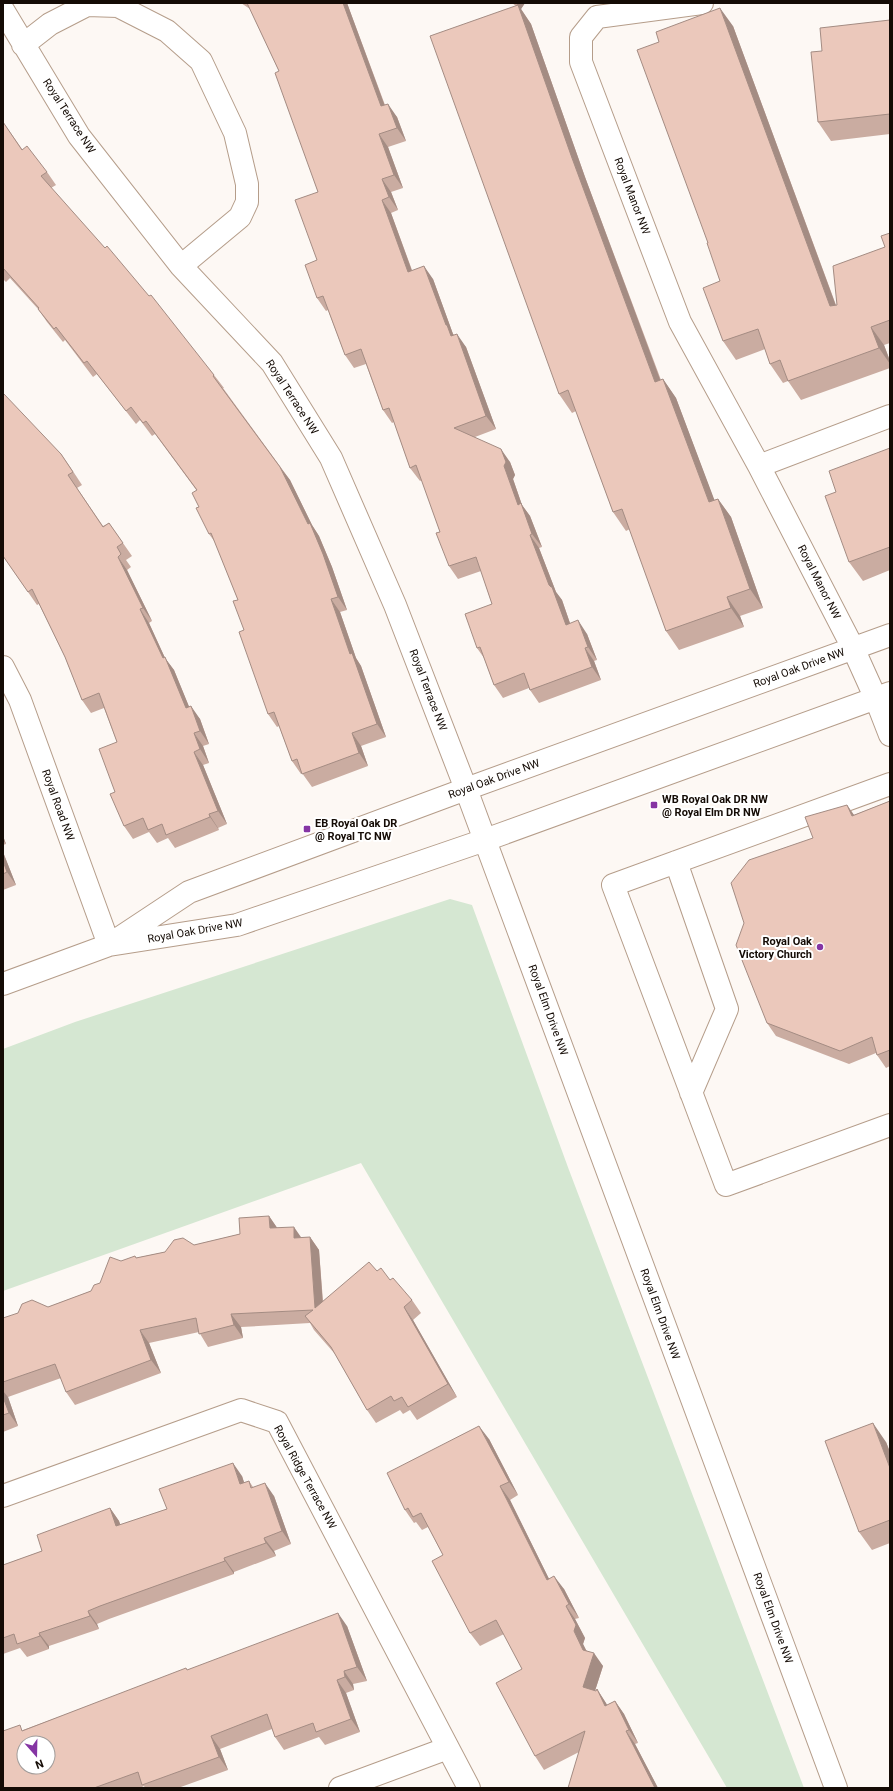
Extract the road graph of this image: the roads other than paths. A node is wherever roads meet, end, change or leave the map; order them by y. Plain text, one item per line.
1 (702, 3) edge
2 (3, 10) edge
3 (23, 45) junction
4 (181, 266) junction
5 (890, 416) edge
6 (759, 466) junction
7 (890, 635) edge
8 (854, 648) junction
9 (3, 667) edge
10 (883, 696) edge
11 (890, 735) edge
12 (890, 784) edge
13 (466, 789) junction
14 (485, 840) junction
15 (676, 862) junction
16 (109, 945) junction
17 (3, 984) edge
18 (691, 1092) junction
19 (890, 1125) edge
20 (3, 1496) edge
21 (448, 1748) junction
22 (340, 1788) edge
23 (468, 1788) edge
24 (836, 1788) edge

1 - 6 street, Royal Manor NW
2 - 3 street, Royal Terrace NW
3 - 4 street, Royal Terrace NW
3 - 4 street
4 - 13 street, Royal Terrace NW
5 - 6 street
6 - 8 street, Royal Manor NW
7 - 8 street, Royal Oak Drive NW
8 - 10 street, Royal Manor NW
8 - 13 street, Royal Oak Drive NW
9 - 16 street, Royal Road NW
10 - 11 street, Royal Manor NW
10 - 14 street, Royal Oak Drive NW
12 - 15 street
13 - 14 street, Royal Terrace NW
13 - 16 street, Royal Oak Drive NW
14 - 16 street, Royal Oak Drive NW
14 - 24 street, Royal Elm Drive NW
15 - 18 street
15 - 18 street
16 - 17 street, Royal Oak Drive NW
18 - 19 street
20 - 21 street, Royal Ridge Terrace NW
21 - 22 street
21 - 23 street, Royal Ridge Terrace NW

